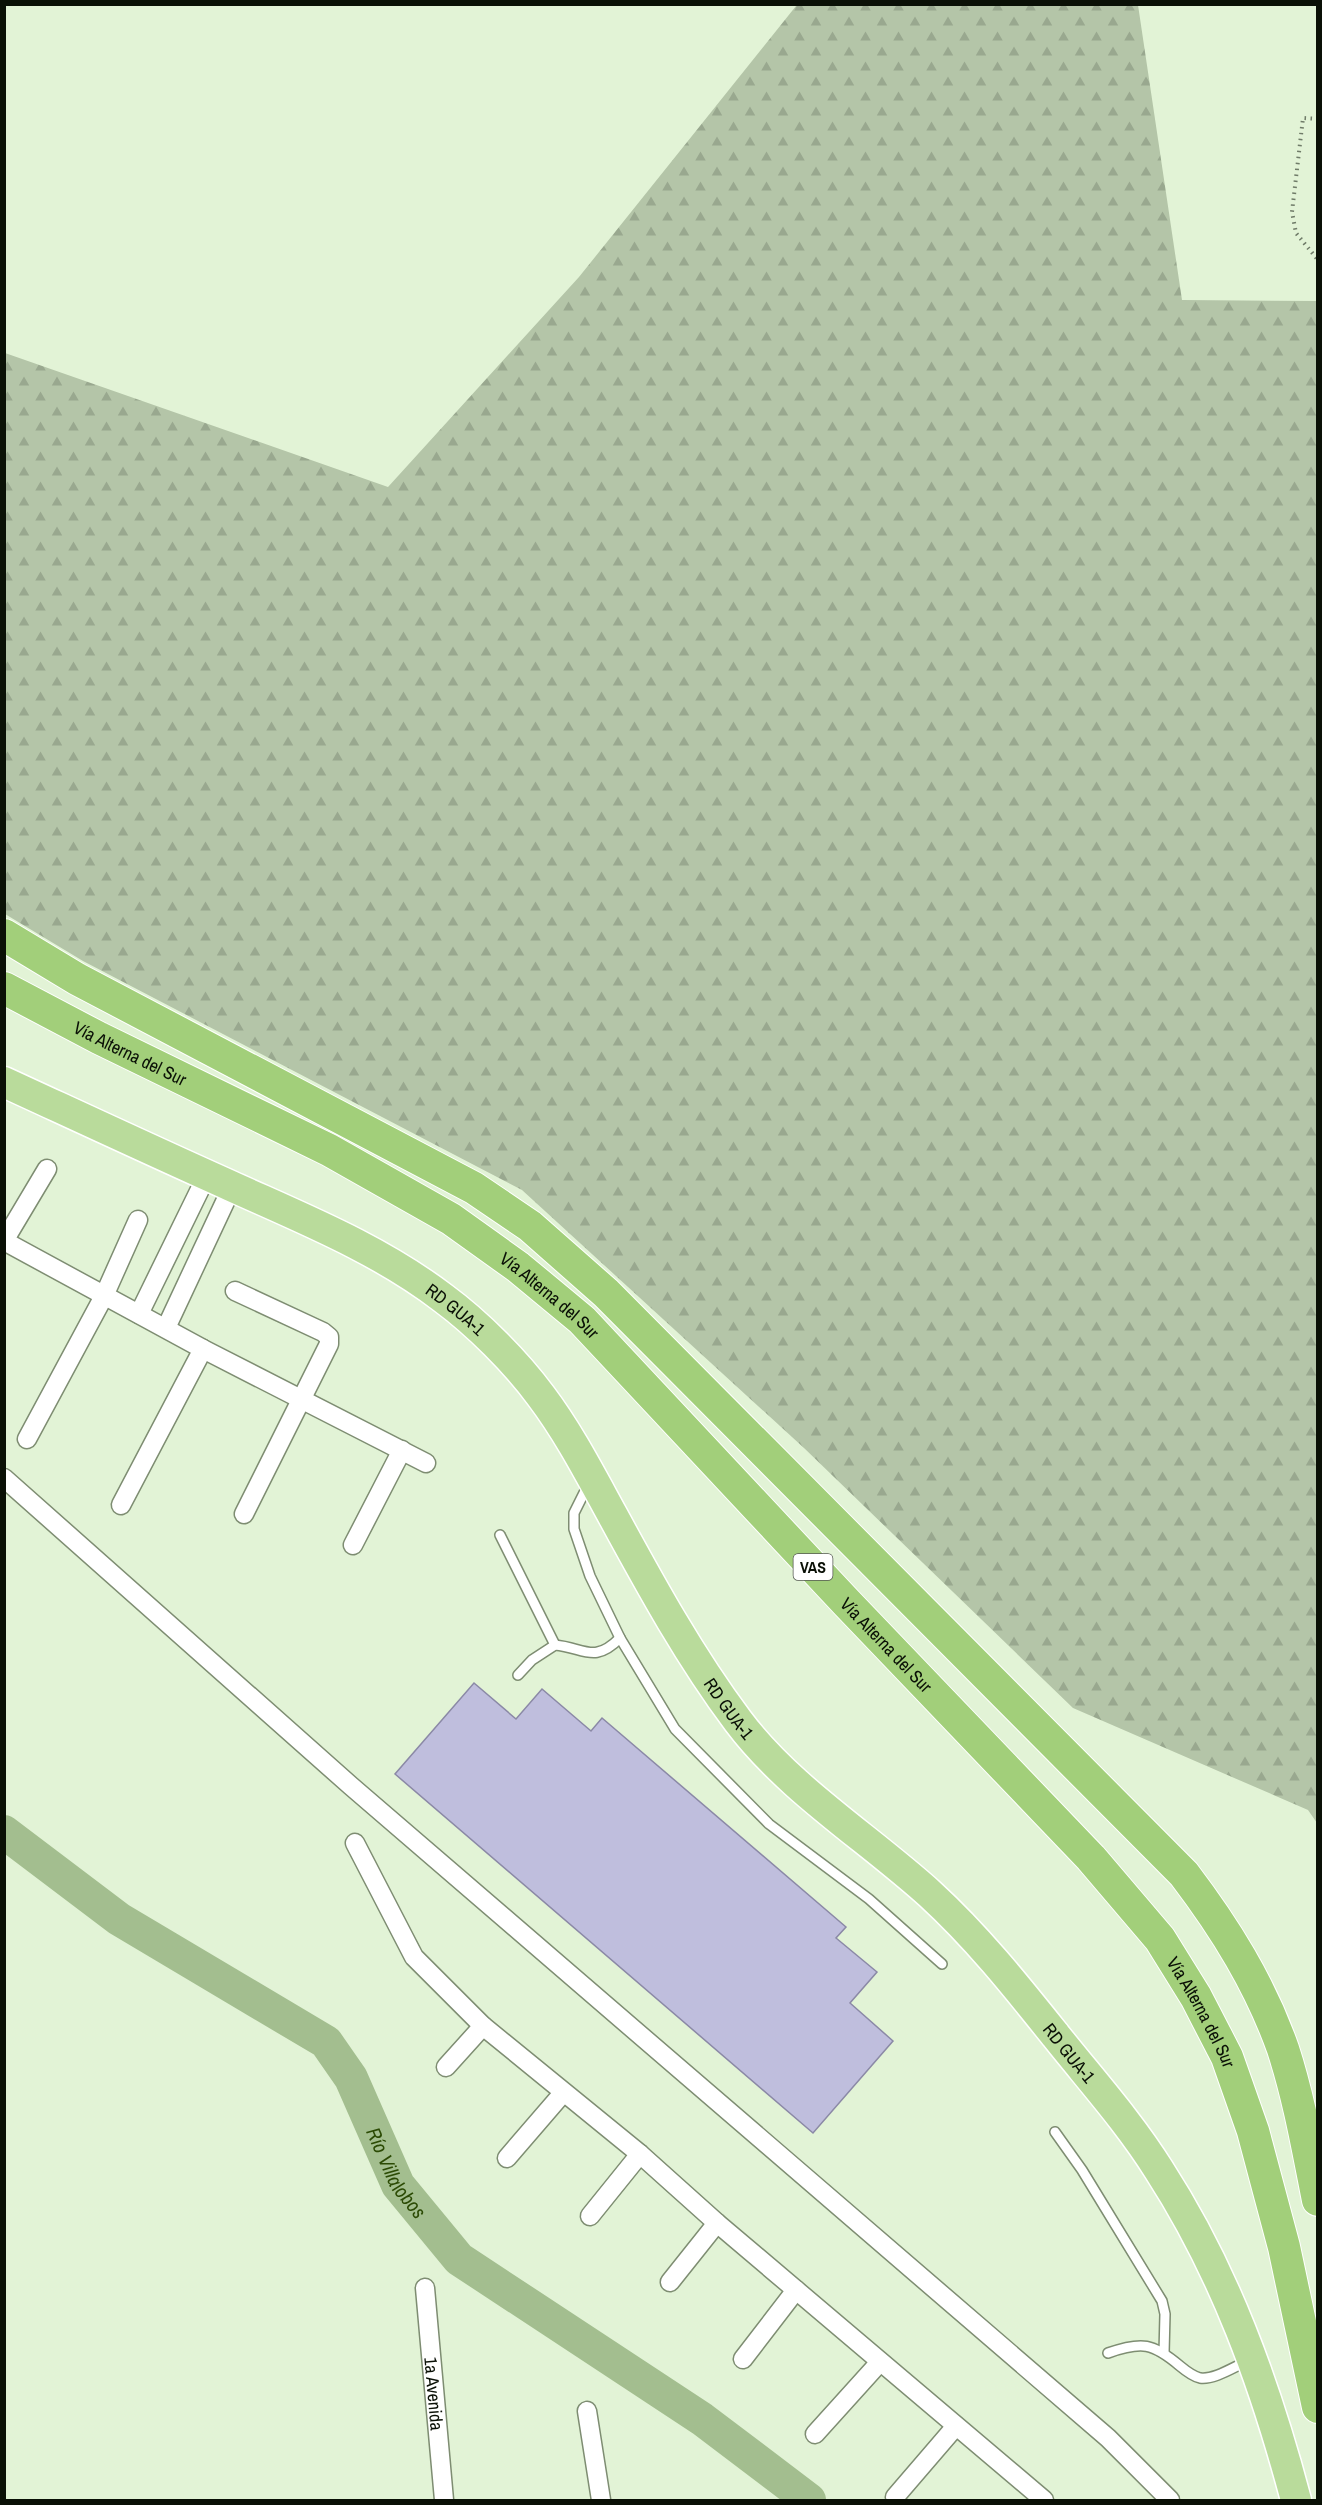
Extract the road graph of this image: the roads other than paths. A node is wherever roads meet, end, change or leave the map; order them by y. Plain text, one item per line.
1 (4, 935) edge
2 (4, 988) edge
3 (4, 1082) edge
4 (47, 1169) dead end
5 (220, 1181) junction
6 (138, 1220) dead end
7 (5, 1241) edge
8 (234, 1291) dead end
9 (104, 1296) junction
10 (139, 1314) junction
11 (166, 1328) junction
12 (203, 1349) junction
13 (302, 1398) junction
14 (27, 1439) dead end
15 (402, 1450) junction
16 (426, 1463) dead end
17 (4, 1478) edge
18 (592, 1478) junction
19 (121, 1505) dead end
20 (244, 1514) dead end
21 (500, 1535) dead end
22 (353, 1545) dead end
23 (620, 1638) junction
24 (555, 1646) junction
25 (518, 1675) dead end
26 (355, 1843) dead end
27 (942, 1964) dead end
28 (483, 2026) junction
29 (446, 2067) dead end
30 (563, 2093) junction
31 (1055, 2132) dead end
32 (640, 2154) junction
33 (507, 2158) dead end
34 (1317, 2200) edge
35 (590, 2216) dead end
36 (717, 2223) junction
37 (670, 2282) dead end
38 (425, 2288) dead end
39 (796, 2290) junction
40 (1108, 2352) dead end
41 (1164, 2353) junction
42 (743, 2359) dead end
43 (1253, 2359) junction
44 (880, 2362) junction
45 (1317, 2407) edge
46 (587, 2411) dead end
47 (956, 2426) junction
48 (815, 2434) dead end
49 (895, 2497) dead end
50 (1037, 2498) edge
51 (444, 2500) edge
52 (601, 2500) edge
53 (1170, 2500) edge
54 (1296, 2500) edge

1 - 34 highway, Vía Alterna del Sur / VAS
2 - 45 highway, Vía Alterna del Sur / VAS
3 - 5 main road, RD GUA-1
4 - 7 street
5 - 10 street
5 - 11 street
5 - 18 main road, RD GUA-1
6 - 9 street
7 - 9 street
8 - 13 street
9 - 10 street
9 - 14 street
10 - 11 street
11 - 12 street
12 - 13 street
12 - 19 street
13 - 15 street
13 - 20 street
15 - 16 street
15 - 22 street
17 - 53 street
18 - 23 lane
18 - 43 main road, RD GUA-1
21 - 24 lane
23 - 24 lane
23 - 27 lane
24 - 25 lane
26 - 28 street
28 - 29 street
28 - 30 street
30 - 32 street
30 - 33 street
31 - 41 lane
32 - 35 street
32 - 36 street
36 - 37 street
36 - 39 street
38 - 51 street, 1a Avenida
39 - 42 street
39 - 44 street
40 - 41 lane
41 - 43 lane
43 - 54 main road, RD GUA-1
44 - 47 street
44 - 48 street
46 - 52 street
47 - 49 street
47 - 50 street

